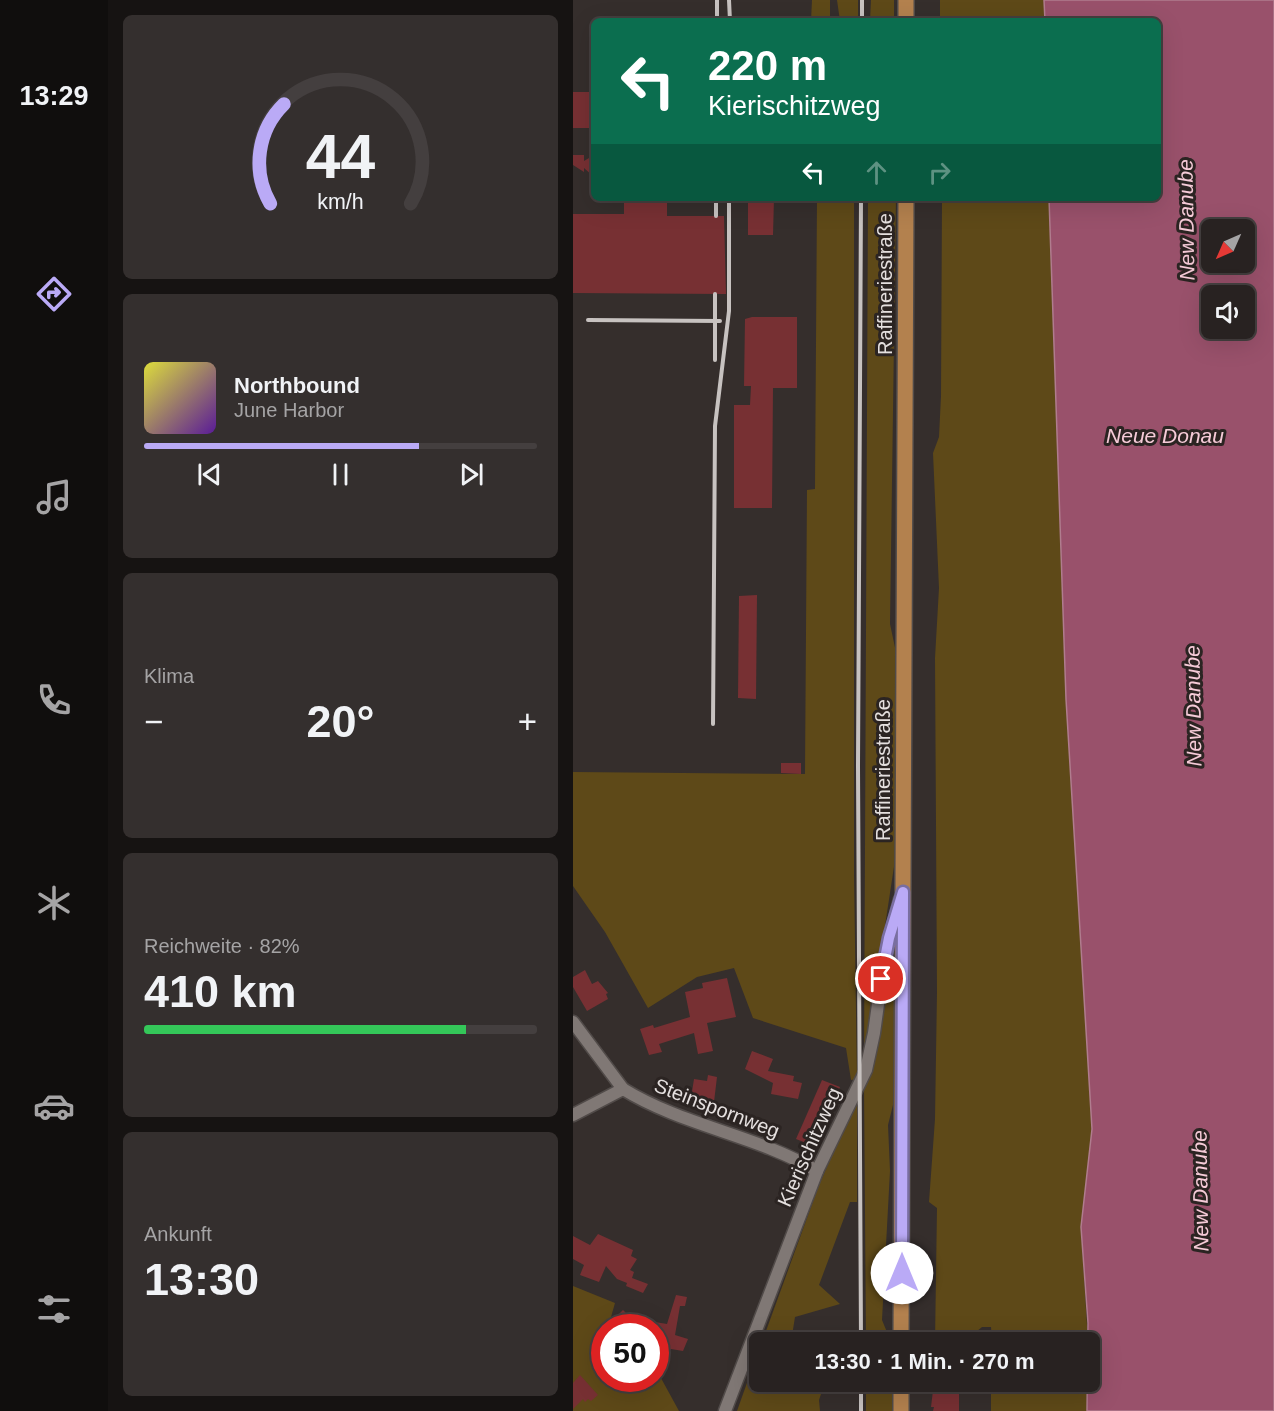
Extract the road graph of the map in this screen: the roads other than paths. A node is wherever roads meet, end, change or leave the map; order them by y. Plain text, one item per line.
1 (906, 0) edge
2 (906, 18) edge
3 (906, 201) edge
4 (903, 892) junction
5 (573, 1022) edge
6 (623, 1089) junction
7 (573, 1114) edge
8 (817, 1171) junction
9 (901, 1332) edge
10 (901, 1392) edge
11 (725, 1411) edge
12 (901, 1411) edge

1 - 2 main road
3 - 4 main road, Raffineriestraße
4 - 8 street, Kierischitzweg
4 - 9 main road, Raffineriestraße
5 - 6 street
6 - 7 street, Steinspornweg
6 - 8 street, Steinspornweg
8 - 11 street, Kierischitzweg
10 - 12 main road

